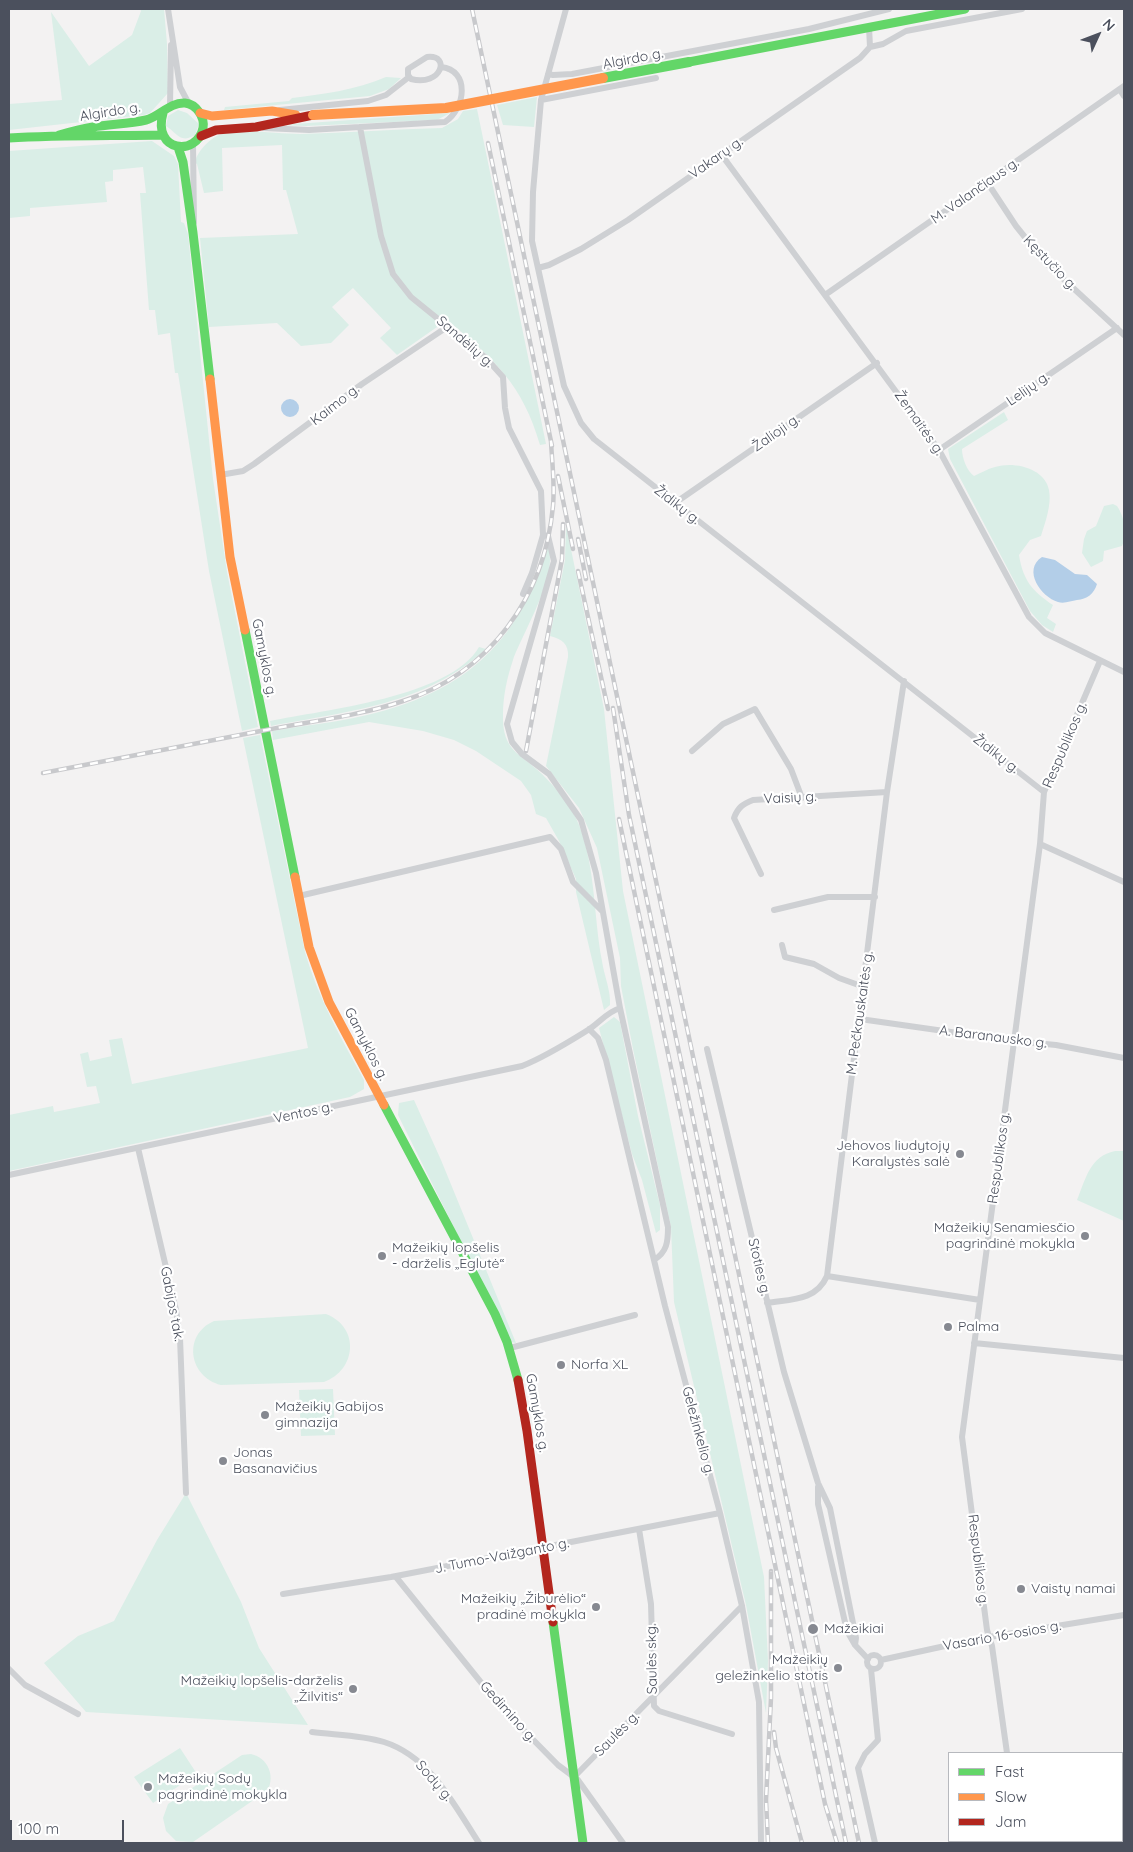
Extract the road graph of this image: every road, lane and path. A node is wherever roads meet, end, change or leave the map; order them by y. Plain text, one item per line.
1 (168, 9) edge
2 (566, 9) edge
3 (889, 9) edge
4 (965, 9) edge
5 (1022, 9) edge
6 (869, 27) junction
7 (172, 39) junction
8 (870, 48) junction
9 (441, 67) junction
10 (548, 74) junction
11 (409, 77) junction
12 (656, 78) dead end
13 (1122, 88) edge
14 (1124, 96) edge
15 (541, 100) junction
16 (189, 104) junction
17 (167, 109) junction
18 (272, 111) junction
19 (200, 113) junction
20 (308, 116) junction
21 (256, 127) junction
22 (360, 127) junction
23 (59, 134) junction
24 (162, 135) junction
25 (201, 136) junction
26 (9, 138) edge
27 (193, 144) junction
28 (178, 147) junction
29 (721, 154) junction
30 (987, 182) junction
31 (193, 233) junction
32 (538, 268) junction
33 (826, 295) junction
34 (447, 327) junction
35 (1117, 328) junction
36 (1124, 335) edge
37 (877, 363) junction
38 (939, 450) junction
39 (220, 475) junction
40 (675, 503) junction
41 (543, 535) junction
42 (523, 594) dead end
43 (1100, 661) junction
44 (1124, 672) edge
45 (904, 681) junction
46 (692, 751) dead end
47 (887, 792) junction
48 (1044, 792) junction
49 (802, 798) junction
50 (1040, 844) junction
51 (761, 874) dead end
52 (1124, 882) edge
53 (299, 896) junction
54 (875, 897) junction
55 (774, 910) dead end
56 (603, 912) junction
57 (782, 945) dead end
58 (864, 987) junction
59 (620, 1008) junction
60 (860, 1019) junction
61 (589, 1029) junction
62 (1014, 1042) junction
63 (707, 1049) dead end
64 (1124, 1058) edge
65 (377, 1096) junction
66 (138, 1148) junction
67 (9, 1175) edge
68 (654, 1260) junction
69 (826, 1276) junction
70 (980, 1300) junction
71 (767, 1303) junction
72 (635, 1314) dead end
73 (974, 1343) junction
74 (510, 1348) junction
75 (1124, 1358) edge
76 (818, 1483) junction
77 (186, 1492) dead end
78 (720, 1513) junction
79 (639, 1529) junction
80 (545, 1549) junction
81 (396, 1576) junction
82 (283, 1594) dead end
83 (742, 1606) junction
84 (1124, 1615) edge
85 (989, 1637) junction
86 (855, 1645) junction
87 (868, 1659) junction
88 (881, 1660) junction
89 (9, 1669) edge
90 (871, 1669) junction
91 (652, 1698) junction
92 (78, 1714) dead end
93 (312, 1732) dead end
94 (732, 1734) dead end
95 (1007, 1752) edge
96 (575, 1776) junction
97 (479, 1843) edge
98 (583, 1843) edge
99 (623, 1843) edge
100 (761, 1843) edge
101 (875, 1843) edge

1 - 7 street
2 - 10 street, Židikų g.
3 - 10 street
4 - 6 street, Algirdo g.
5 - 8 street
6 - 8 street
6 - 20 street, Algirdo g., bridge
7 - 16 street
7 - 17 street
8 - 29 street, Vakarų g.
9 - 11 street
9 - 11 street
9 - 22 street
10 - 15 street, Židikų g.
11 - 18 street
12 - 15 street
13 - 14 street
13 - 30 street, M. Valančiaus g.
15 - 32 street, Židikų g.
16 - 17 street, Algirdo g.
16 - 19 street
17 - 23 street, Algirdo g.
17 - 24 street, Algirdo g.
18 - 19 street, Algirdo g.
18 - 20 street, Algirdo g.
19 - 25 street
20 - 21 street, Algirdo g.
21 - 22 street
21 - 25 street, Algirdo g.
22 - 34 street, Sandėlių g.
23 - 24 street, Algirdo g.
23 - 26 street, Algirdo g.
24 - 28 street
25 - 27 street, Algirdo g.
27 - 28 street
27 - 31 street, Gamyklos g.
28 - 31 street, Gamyklos g.
29 - 32 street, Vakarų g.
29 - 33 street, Žemaitės g.
30 - 33 street, M. Valančiaus g.
30 - 35 street, Kęstučio g.
31 - 39 street, Gamyklos g.
32 - 40 street, Židikų g.
33 - 37 street, Žemaitės g.
34 - 39 street, Kaimo g.
34 - 41 street, Sandėlių g.
35 - 36 street, Kęstučio g.
35 - 38 street, Lelijų g.
37 - 38 street, Žemaitės g.
37 - 40 street, Žalioji g.
38 - 43 street, Žemaitės g.
39 - 53 street, Gamyklos g.
40 - 45 street, Židikų g.
41 - 42 street, Sandėlių g.
41 - 56 street
43 - 44 street, Žemaitės g.
43 - 48 street, Respublikos g.
45 - 47 street, M. Pečkauskaitės g.
45 - 48 street, Židikų g.
46 - 49 street
47 - 49 street, Vaisių g.
47 - 54 street, M. Pečkauskaitės g.
48 - 50 street, Respublikos g.
49 - 51 street, Vaisių g.
50 - 52 street
50 - 62 street, Respublikos g.
53 - 56 street
53 - 65 street, Gamyklos g.
54 - 55 street
54 - 58 street, M. Pečkauskaitės g.
56 - 59 street
57 - 58 street
58 - 60 street, M. Pečkauskaitės g.
59 - 61 street, Ventos g.
59 - 68 street
60 - 62 street, A. Baranausko g.
60 - 69 street, M. Pečkauskaitės g.
61 - 65 street, Ventos g.
61 - 68 street, Geležinkelio g.
62 - 64 street, A. Baranausko g.
62 - 70 street, Respublikos g.
63 - 71 street, Stoties g.
65 - 66 street, Ventos g.
65 - 74 street, Gamyklos g.
66 - 67 street, Ventos g.
66 - 77 street, Gabijos tak.
68 - 78 street, Geležinkelio g.
69 - 70 street
69 - 71 street
70 - 73 street, Respublikos g.
71 - 76 street, Stoties g.
72 - 74 street
73 - 75 street
73 - 85 street, Respublikos g.
74 - 80 street, Gamyklos g.
76 - 86 street, Stoties g.
76 - 86 street, Stoties g.
78 - 79 street, J. Tumo-Vaižganto g.
78 - 83 street, Geležinkelio g.
79 - 80 street, J. Tumo-Vaižganto g.
79 - 91 street, Saulės skg.
80 - 81 street, J. Tumo-Vaižganto g.
80 - 96 street, Gamyklos g.
81 - 82 street, J. Tumo-Vaižganto g.
81 - 96 street, Gedimino g.
83 - 91 street, Saulės g.
83 - 100 street, Geležinkelio g.
84 - 85 street, Vasario 16-osios g.
85 - 88 street, Vasario 16-osios g.
85 - 95 street, Respublikos g.
86 - 87 street, Stoties g.
87 - 88 street
87 - 90 street
88 - 90 street
89 - 92 street
90 - 101 street
91 - 94 street, Saulės skg.
91 - 96 street, Saulės g.
93 - 97 street, Sodų g.
96 - 98 street, Gamyklos g.
96 - 99 street, Gedimino g.

